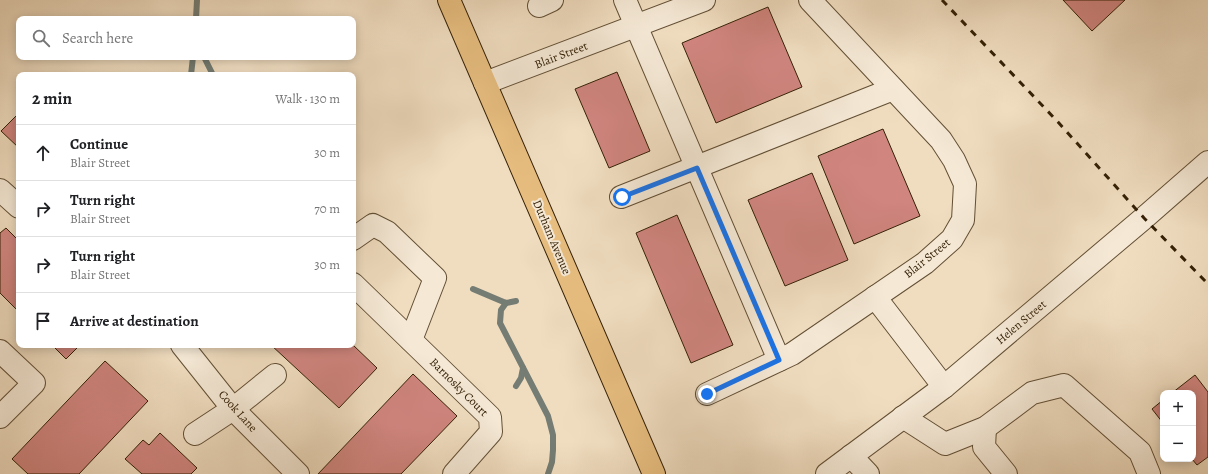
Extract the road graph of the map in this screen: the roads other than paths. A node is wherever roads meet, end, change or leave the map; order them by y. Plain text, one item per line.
1 (450, 0) edge
2 (625, 0) edge
3 (704, 0) edge
4 (810, 0) edge
5 (636, 26) junction
6 (486, 83) junction
7 (894, 89) junction
8 (1208, 162) edge
9 (697, 168) junction
10 (0, 190) edge
11 (622, 197) dead end
12 (16, 204) edge
13 (356, 237) edge
14 (356, 287) edge
15 (874, 297) junction
16 (411, 340) junction
17 (184, 348) edge
18 (0, 351) edge
19 (779, 360) junction
20 (275, 375) dead end
21 (944, 387) junction
22 (707, 394) dead end
23 (233, 409) junction
24 (0, 417) edge
25 (903, 417) junction
26 (985, 428) junction
27 (195, 434) dead end
28 (851, 456) junction
29 (298, 474) edge
30 (454, 474) edge
31 (654, 474) edge
32 (827, 474) edge
33 (868, 474) edge
34 (1006, 474) edge
35 (1149, 474) edge

1 - 6 main road, Durham Avenue
2 - 5 street
3 - 5 street, Blair Street
4 - 7 street, Blair Street
5 - 6 street, Blair Street
5 - 9 street
6 - 31 main road, Durham Avenue
7 - 9 street
7 - 15 street, Blair Street
8 - 21 street, Helen Street
9 - 11 street
9 - 19 street
10 - 12 street
13 - 16 street
14 - 16 street, Barnosky Court
15 - 19 street, Blair Street
15 - 21 street
16 - 30 street, Barnosky Court
17 - 23 street, Cook Lane
18 - 24 street
19 - 22 street, Blair Street
20 - 23 street
21 - 25 street, Helen Street
23 - 27 street
23 - 29 street, Cook Lane
25 - 26 street
25 - 28 street, Helen Street
26 - 34 street
26 - 35 street
28 - 32 street, Helen Street
28 - 33 street

